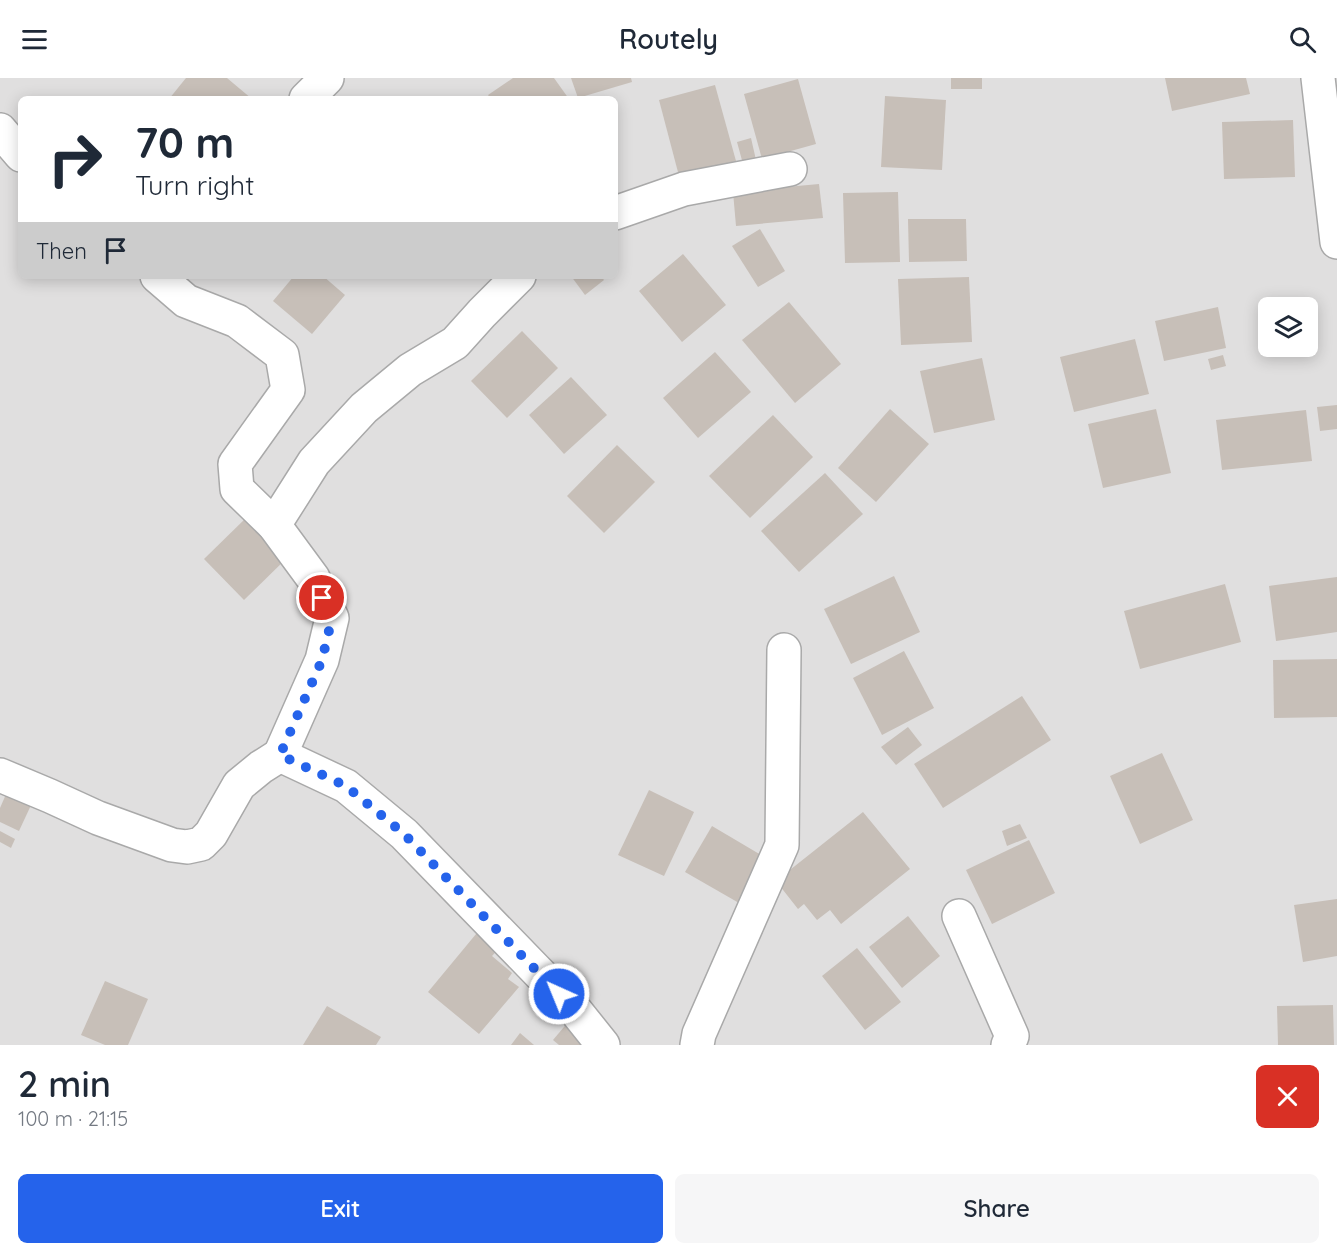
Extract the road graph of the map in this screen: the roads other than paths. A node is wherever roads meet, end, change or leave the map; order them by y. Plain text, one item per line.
1 (327, 78) edge
2 (1318, 78) edge
3 (309, 96) edge
4 (0, 130) edge
5 (18, 151) edge
6 (790, 169) dead end
7 (618, 212) edge
8 (1337, 242) edge
9 (161, 279) edge
10 (516, 279) edge
11 (274, 525) junction
12 (784, 650) dead end
13 (280, 755) junction
14 (0, 775) edge
15 (959, 916) dead end
16 (603, 1045) edge
17 (697, 1045) edge
18 (1008, 1045) edge

1 - 3 street
2 - 8 street
4 - 5 street
6 - 7 street
9 - 11 street
10 - 11 street
11 - 13 street
12 - 17 street
13 - 14 street
13 - 16 street
15 - 18 street

